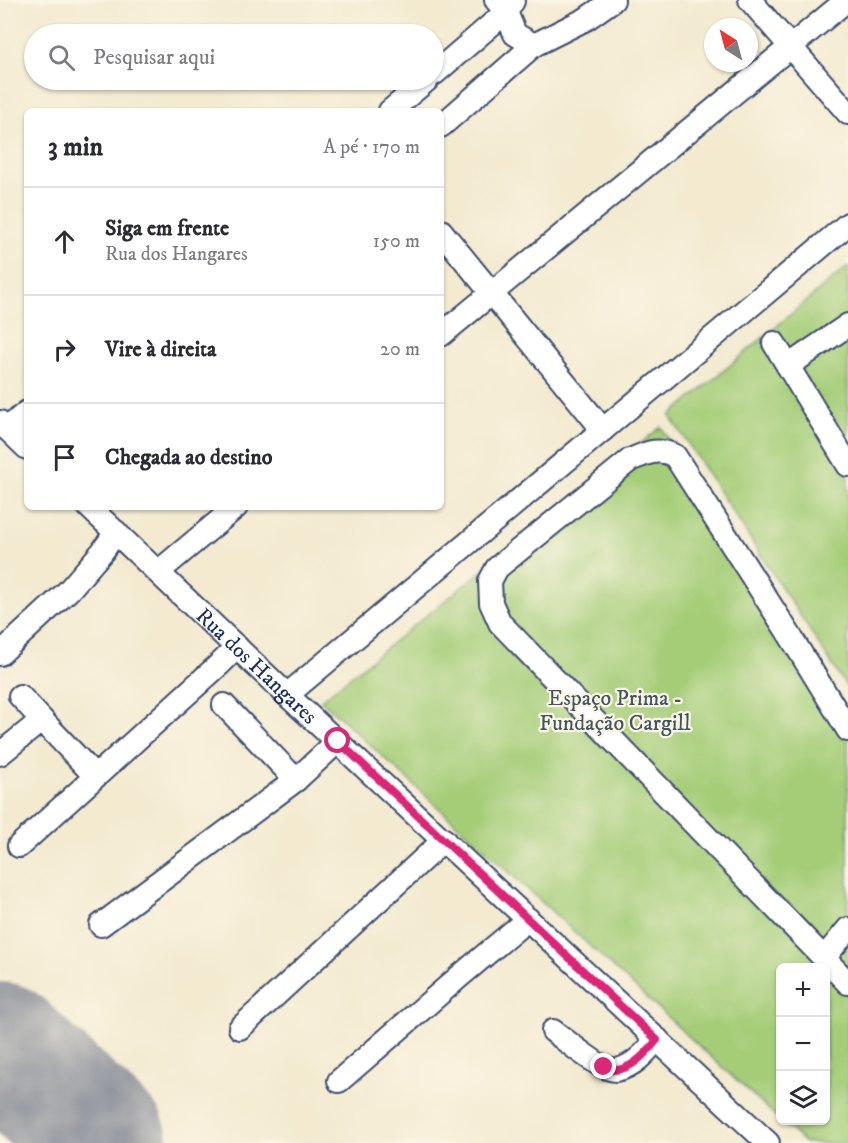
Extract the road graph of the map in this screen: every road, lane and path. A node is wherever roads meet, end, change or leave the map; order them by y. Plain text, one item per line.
1 (613, 0) edge
2 (750, 0) edge
3 (847, 0) edge
4 (505, 4) edge
5 (534, 45) junction
6 (791, 47) junction
7 (444, 64) edge
8 (415, 90) edge
9 (394, 108) edge
10 (848, 113) edge
11 (444, 123) edge
12 (848, 224) edge
13 (444, 235) edge
14 (492, 293) junction
15 (848, 325) edge
16 (444, 333) edge
17 (774, 343) dead end
18 (788, 366) junction
19 (24, 414) edge
20 (3, 425) edge
21 (603, 430) junction
22 (24, 445) edge
23 (848, 465) edge
24 (92, 510) edge
25 (232, 510) edge
26 (116, 532) junction
27 (158, 572) junction
28 (237, 647) junction
29 (0, 654) edge
30 (287, 694) junction
31 (21, 696) dead end
32 (224, 705) dead end
33 (42, 720) junction
34 (848, 730) edge
35 (338, 741) junction
36 (0, 754) edge
37 (95, 776) junction
38 (296, 780) junction
39 (444, 840) junction
40 (19, 846) dead end
41 (528, 919) junction
42 (101, 926) dead end
43 (848, 929) edge
44 (824, 958) junction
45 (848, 983) edge
46 (240, 1028) dead end
47 (553, 1031) dead end
48 (657, 1040) junction
49 (339, 1081) dead end
50 (768, 1143) edge

1 - 5 street
2 - 6 street
3 - 6 street
4 - 5 street
4 - 7 street
5 - 11 street
6 - 10 street
6 - 14 street
8 - 9 street
12 - 21 street
13 - 14 street
14 - 16 street
14 - 21 street
15 - 18 street
17 - 18 street
18 - 23 street
19 - 20 street
20 - 22 street
21 - 30 street
24 - 26 street, Rua dos Hangares
25 - 27 street
26 - 27 street, Rua dos Hangares
26 - 29 street
27 - 28 street, Rua dos Hangares
28 - 30 street, Rua dos Hangares
28 - 37 street
30 - 35 street, Rua dos Hangares
31 - 33 street
32 - 38 street
33 - 36 street
33 - 37 street
34 - 44 street
35 - 38 street
35 - 39 street, Rua dos Hangares
37 - 40 street
38 - 42 street
39 - 41 street, Rua dos Hangares
39 - 46 street
41 - 48 street, Rua dos Hangares
41 - 49 street
43 - 44 street
44 - 45 street
47 - 48 street
48 - 50 street, Rua dos Hangares

